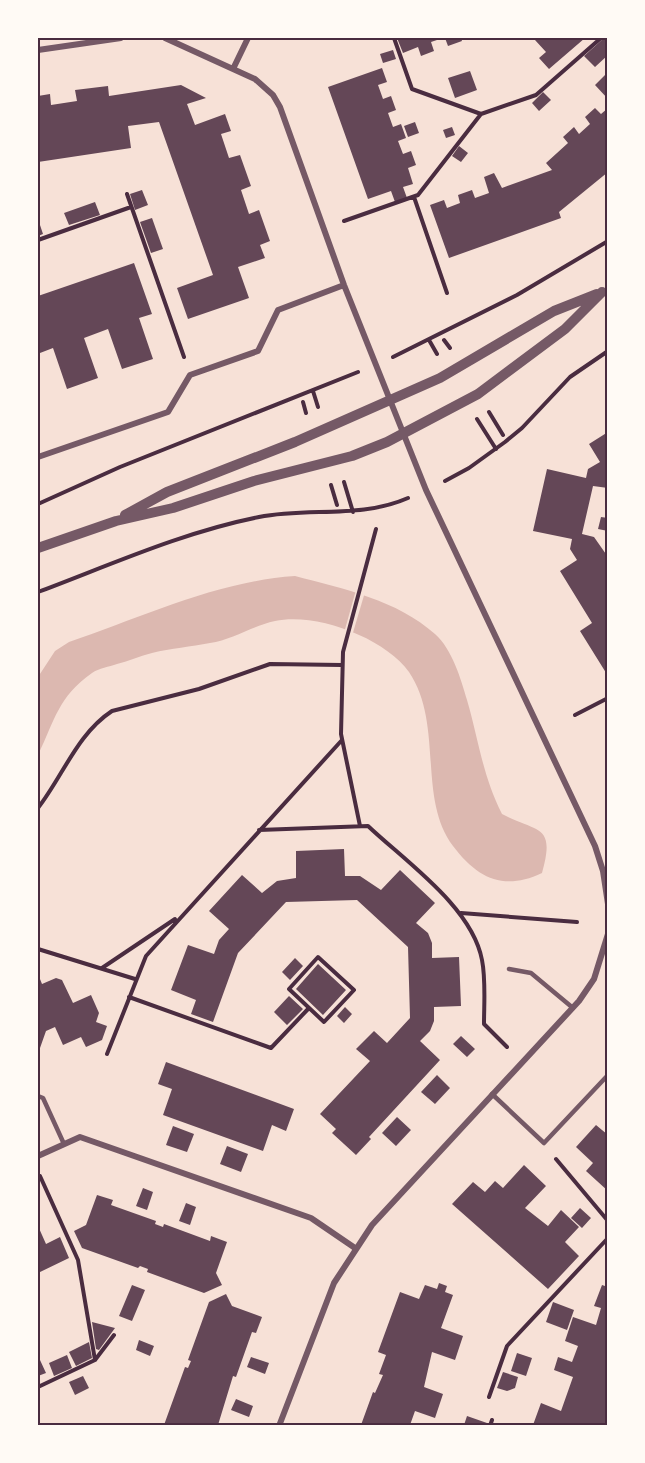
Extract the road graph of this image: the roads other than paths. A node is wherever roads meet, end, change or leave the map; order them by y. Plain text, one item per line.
1 (121, 38) edge
2 (165, 38) edge
3 (248, 38) edge
4 (38, 50) edge
5 (233, 69) junction
6 (344, 285) junction
7 (605, 290) edge
8 (391, 399) junction
9 (404, 434) junction
10 (38, 457) edge
11 (116, 521) junction
12 (38, 548) edge
13 (608, 904) edge
14 (608, 934) edge
15 (509, 969) dead end
16 (573, 1008) junction
17 (608, 1075) edge
18 (492, 1094) junction
19 (38, 1096) edge
20 (64, 1144) junction
21 (38, 1156) edge
22 (356, 1248) junction
23 (279, 1425) edge

1 - 4 street
2 - 5 street
3 - 5 street
5 - 6 street
6 - 8 street
6 - 10 street
7 - 8 street
7 - 9 street
8 - 9 street
8 - 11 street
9 - 11 street
9 - 13 street
11 - 12 street
14 - 16 street
15 - 16 lane
16 - 18 street
17 - 18 lane
18 - 22 street
19 - 20 lane
20 - 21 street
20 - 22 street
22 - 23 street

